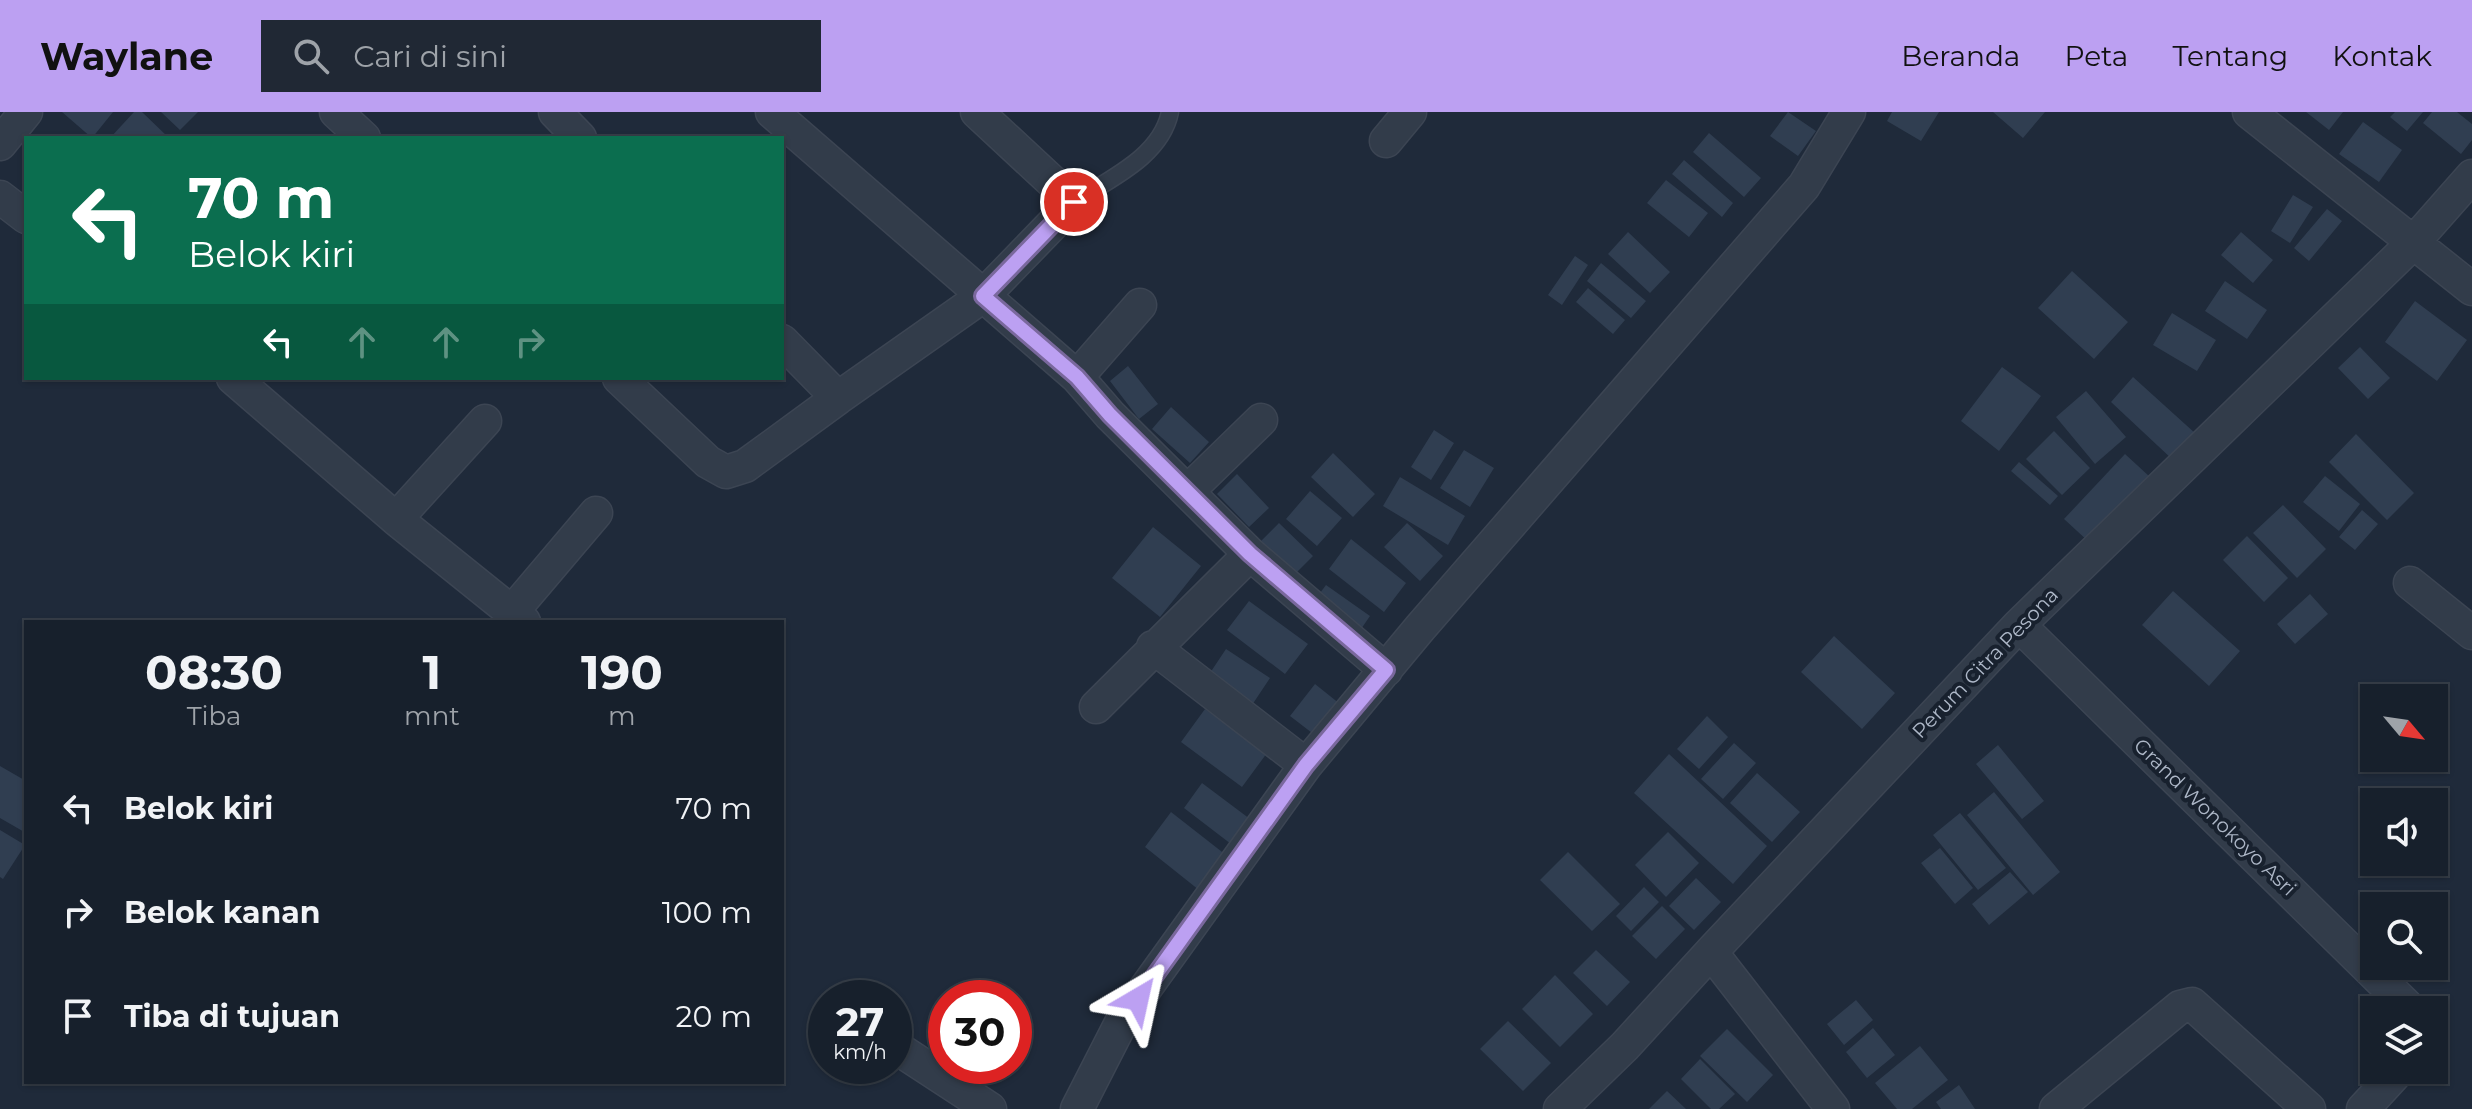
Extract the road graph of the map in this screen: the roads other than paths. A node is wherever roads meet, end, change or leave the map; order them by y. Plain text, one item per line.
1 (26, 112) edge
2 (336, 112) edge
3 (555, 112) edge
4 (772, 112) edge
5 (977, 112) edge
6 (1170, 112) edge
7 (1410, 112) edge
8 (1849, 112) edge
9 (2249, 112) edge
10 (362, 136) edge
11 (578, 136) edge
12 (1386, 141) dead end
13 (0, 144) edge
14 (2472, 176) edge
15 (0, 197) edge
16 (1074, 202) junction
17 (24, 215) edge
18 (2412, 244) junction
19 (2472, 289) edge
20 (983, 296) junction
21 (1140, 305) dead end
22 (784, 343) edge
23 (1077, 377) junction
24 (235, 380) edge
25 (621, 380) edge
26 (838, 398) junction
27 (1261, 420) dead end
28 (485, 421) dead end
29 (1188, 491) junction
30 (596, 513) dead end
31 (396, 519) junction
32 (1250, 554) junction
33 (2410, 583) dead end
34 (518, 617) edge
35 (2019, 625) junction
36 (2472, 633) edge
37 (1153, 647) junction
38 (1386, 670) junction
39 (1096, 707) dead end
40 (1306, 765) junction
41 (1711, 952) junction
42 (2397, 996) edge
43 (912, 1058) edge
44 (2390, 1084) edge
45 (2377, 1104) edge
46 (2297, 1105) edge
47 (990, 1109) edge
48 (1077, 1109) edge
49 (1560, 1109) edge
50 (1833, 1109) edge
51 (2056, 1109) edge

1 - 13 street
2 - 10 street
3 - 11 street
4 - 20 street
5 - 16 street
6 - 16 lane
7 - 12 street
8 - 38 street
9 - 18 street
14 - 18 street, Perum Citra Pesona
15 - 17 street
16 - 20 street
18 - 19 street
18 - 35 street, Perum Citra Pesona
20 - 23 street
20 - 26 street
21 - 23 street
22 - 26 street
23 - 29 street
24 - 31 street
25 - 26 street
27 - 29 street
28 - 31 street
29 - 32 street
30 - 34 street
31 - 34 street
32 - 37 street
32 - 38 street
33 - 36 street
35 - 41 street, Perum Citra Pesona
35 - 42 street, Grand Wonokoyo Asri
37 - 39 street
37 - 40 street
38 - 40 street
40 - 48 street
41 - 49 street, Perum Citra Pesona
41 - 50 street
43 - 47 street
44 - 45 street
46 - 51 street

